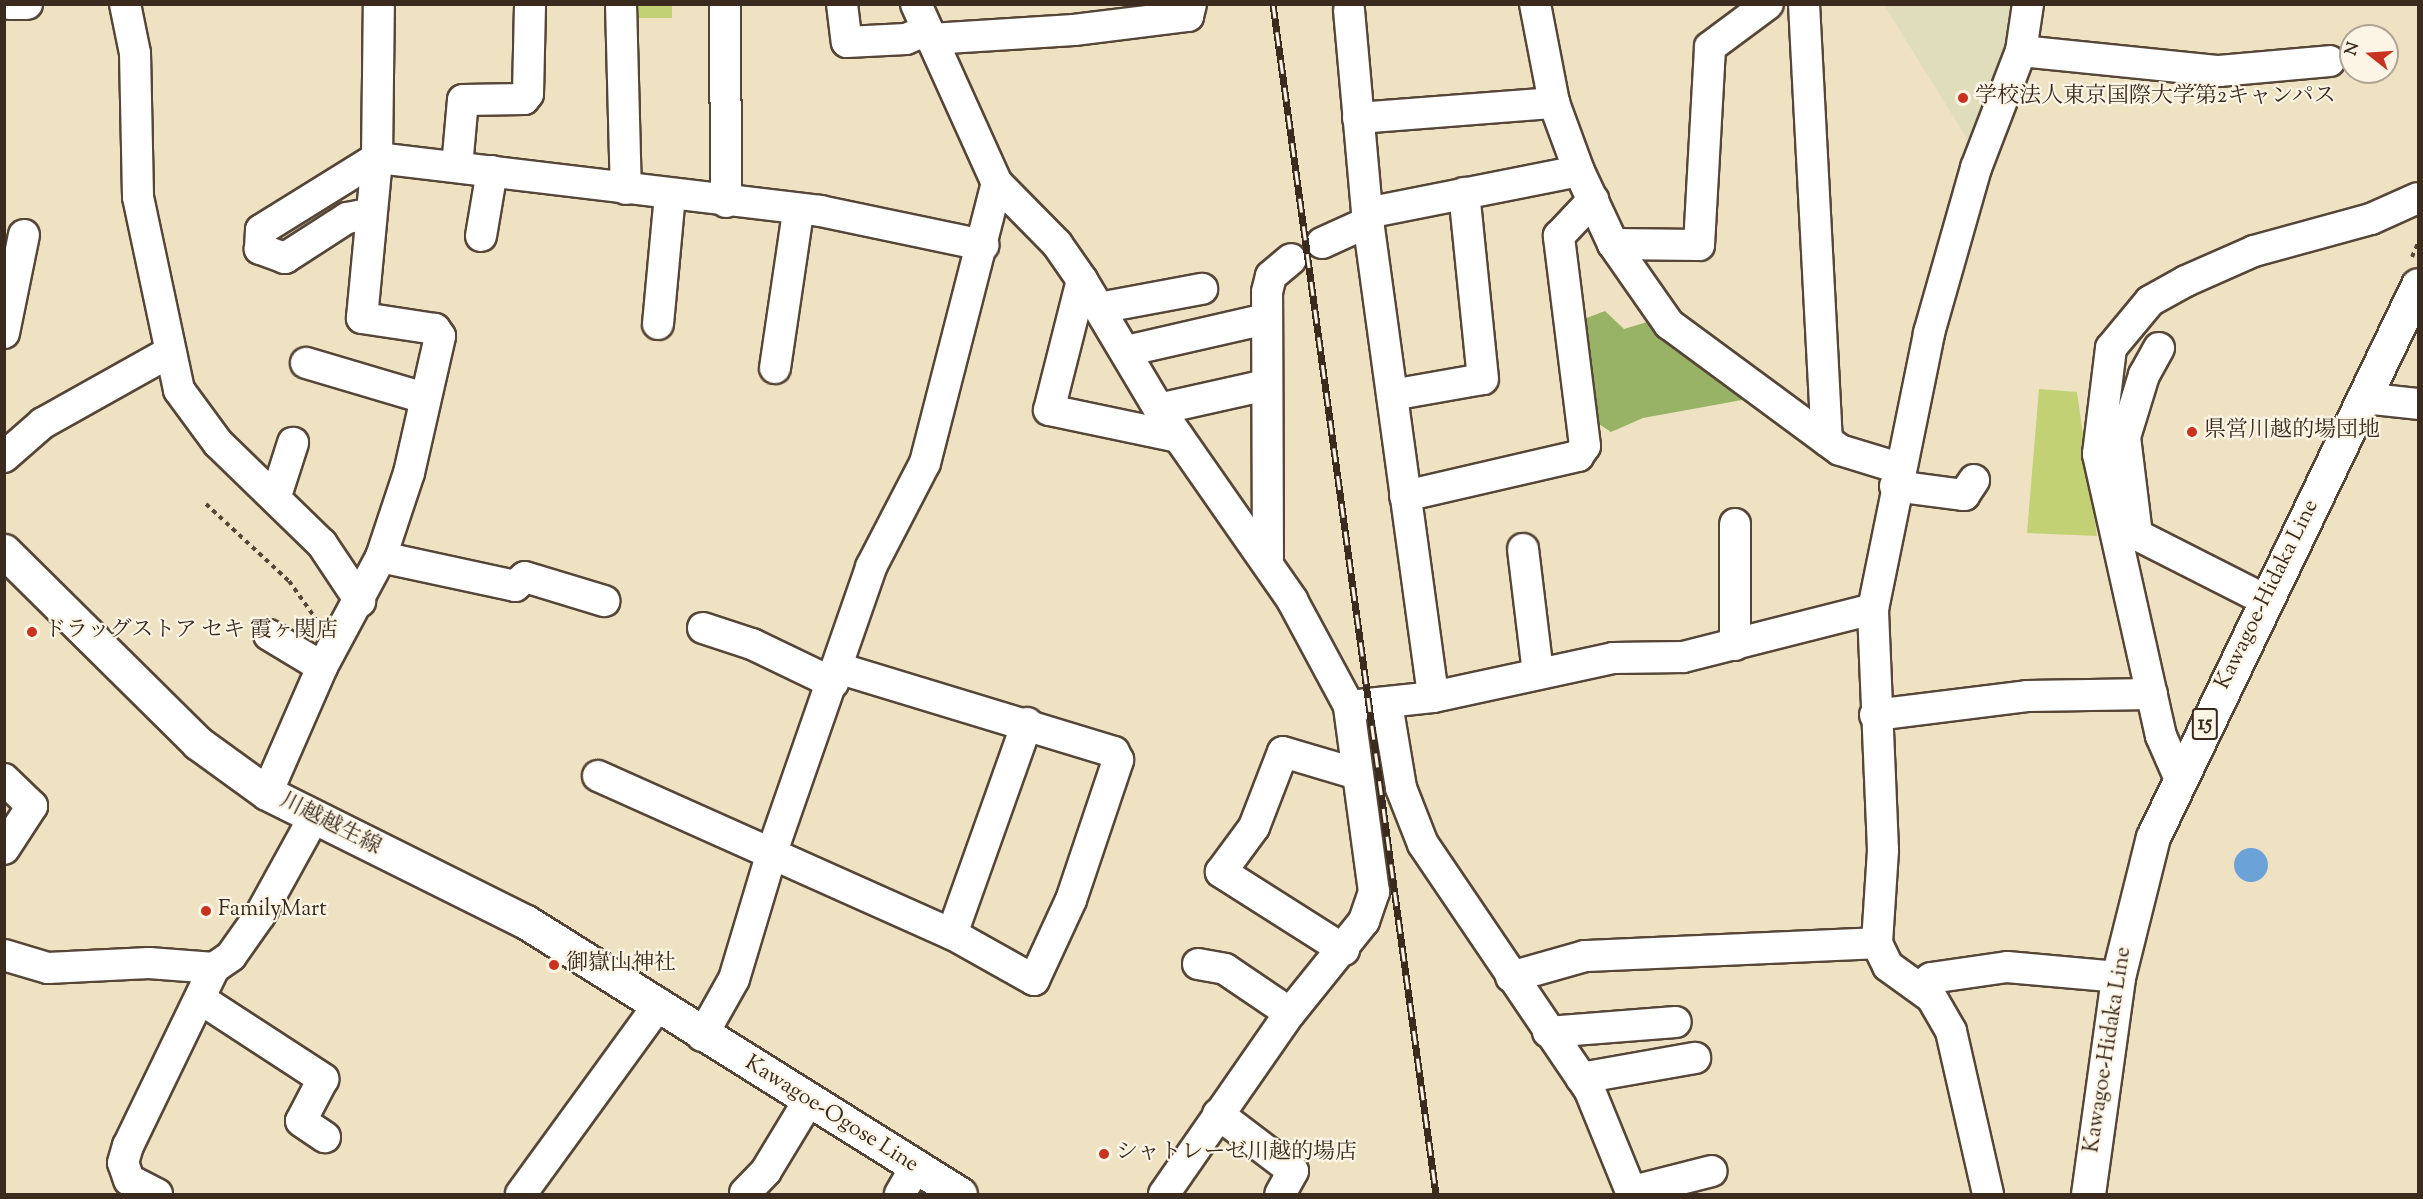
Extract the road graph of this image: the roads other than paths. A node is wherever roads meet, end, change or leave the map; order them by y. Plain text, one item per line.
1 (9, 4) edge
2 (27, 4) edge
3 (125, 4) edge
4 (379, 4) edge
5 (530, 4) edge
6 (621, 4) edge
7 (725, 4) edge
8 (842, 4) edge
9 (1191, 4) edge
10 (1535, 4) edge
11 (1768, 4) edge
12 (1804, 4) edge
13 (2028, 4) edge
14 (1349, 10) dead end
15 (925, 24) edge
16 (2021, 51) junction
17 (2330, 61) dead end
18 (1554, 103) junction
19 (1358, 118) junction
20 (378, 158) junction
21 (457, 167) junction
22 (492, 171) junction
23 (1580, 171) junction
24 (997, 183) junction
25 (626, 189) junction
26 (1464, 193) junction
27 (670, 195) junction
28 (2418, 198) edge
29 (1593, 200) junction
30 (726, 202) junction
31 (798, 212) junction
32 (368, 214) junction
33 (1367, 217) junction
34 (24, 235) dead end
35 (481, 236) dead end
36 (1322, 243) dead end
37 (1613, 244) junction
38 (983, 245) junction
39 (1291, 259) dead end
40 (1082, 280) junction
41 (2418, 285) edge
42 (1202, 289) dead end
43 (1099, 308) junction
44 (1266, 319) junction
45 (658, 324) dead end
46 (4, 333) edge
47 (2159, 348) dead end
48 (1126, 351) junction
49 (170, 352) junction
50 (306, 363) dead end
51 (776, 368) dead end
52 (1266, 385) junction
53 (1392, 395) junction
54 (424, 398) junction
55 (2363, 399) junction
56 (2418, 404) edge
57 (1159, 408) junction
58 (1178, 437) junction
59 (1827, 440) junction
60 (293, 443) dead end
61 (4, 457) edge
62 (1897, 477) junction
63 (1974, 480) dead end
64 (276, 496) junction
65 (1405, 496) junction
66 (1735, 524) dead end
67 (1523, 549) dead end
68 (4, 551) edge
69 (381, 557) junction
70 (1268, 563) junction
71 (2265, 600) junction
72 (360, 601) junction
73 (604, 601) dead end
74 (1873, 609) junction
75 (703, 628) dead end
76 (269, 635) dead end
77 (1735, 645) junction
78 (327, 659) junction
79 (1538, 673) junction
80 (836, 676) junction
81 (2152, 694) junction
82 (1432, 697) junction
83 (1387, 704) junction
84 (1348, 706) junction
85 (1875, 715) junction
86 (1027, 723) junction
87 (1357, 774) junction
88 (598, 776) dead end
89 (2179, 777) junction
90 (4, 779) edge
91 (267, 793) junction
92 (313, 819) junction
93 (4, 849) edge
94 (772, 852) junction
95 (952, 934) junction
96 (1877, 943) junction
97 (1344, 950) junction
98 (4, 955) edge
99 (1198, 964) dead end
100 (214, 968) junction
101 (1511, 977) junction
102 (2118, 977) junction
103 (1920, 987) junction
104 (202, 1000) junction
105 (659, 1004) junction
106 (1290, 1013) junction
107 (1676, 1022) dead end
108 (1548, 1032) junction
109 (702, 1036) junction
110 (1695, 1058) dead end
111 (1581, 1078) junction
112 (809, 1100) junction
113 (1218, 1114) junction
114 (325, 1137) dead end
115 (916, 1166) junction
116 (1712, 1171) dead end
117 (745, 1193) dead end
118 (1633, 1193) edge
119 (157, 1194) edge
120 (521, 1194) edge
121 (900, 1194) edge
122 (960, 1194) edge
123 (1164, 1194) edge
124 (1280, 1194) edge
125 (1988, 1194) edge
126 (2088, 1194) edge

1 - 2 street
3 - 49 street
4 - 20 street
5 - 21 street
6 - 25 street
7 - 30 street
8 - 15 street
9 - 15 street
10 - 18 street
11 - 37 street
12 - 59 street
13 - 16 street
14 - 19 street
15 - 24 street
16 - 17 street
16 - 62 street
18 - 19 street
18 - 23 street
19 - 33 street
20 - 21 street
20 - 32 street
20 - 32 street
21 - 22 street
22 - 25 street
22 - 35 street
23 - 26 street
23 - 29 street
24 - 38 street
24 - 40 street
25 - 27 street
26 - 33 street
26 - 53 street
27 - 30 street
27 - 45 street
28 - 81 street
29 - 37 street
29 - 65 street
30 - 31 street
31 - 38 street
31 - 51 street
32 - 54 street
33 - 36 street
33 - 53 street
34 - 46 street
37 - 59 street
38 - 80 street
39 - 44 street
40 - 43 street
40 - 58 street
41 - 55 main road, Kawagoe-Hidaka Line / 15
42 - 43 street
43 - 48 street
44 - 48 street
44 - 52 street
47 - 71 street
48 - 57 street
49 - 61 street
49 - 64 street
50 - 54 street
52 - 57 street
52 - 70 street
53 - 65 street
54 - 69 street
55 - 56 street
55 - 71 main road, Kawagoe-Hidaka Line / 15
57 - 58 street
58 - 70 street
59 - 62 street
60 - 64 street
62 - 63 street
62 - 74 street
64 - 72 street
65 - 82 street
66 - 77 street
67 - 79 street
68 - 91 main road, 川越越生線
69 - 72 street
69 - 73 street
70 - 84 street
71 - 89 main road, Kawagoe-Hidaka Line / 15
72 - 78 street
74 - 77 street
74 - 85 street
75 - 80 street
76 - 78 street
77 - 79 street
78 - 91 street
79 - 82 street
80 - 86 street
80 - 94 street
81 - 85 street
81 - 89 street
82 - 83 street
83 - 84 street
83 - 101 street
84 - 87 street
85 - 96 street
86 - 95 street
86 - 95 street
87 - 97 street
87 - 97 street
88 - 94 street
89 - 102 main road, Kawagoe-Hidaka Line / 15
90 - 93 street
91 - 92 main road, 川越越生線
92 - 100 street
92 - 105 main road, 川越越生線
94 - 95 street
94 - 109 street
96 - 101 street
96 - 103 street
97 - 106 street
98 - 100 street
99 - 106 street
100 - 104 street
101 - 108 street
102 - 103 street
102 - 126 main road, Kawagoe-Hidaka Line / 15
103 - 125 street
104 - 114 street
104 - 119 street
105 - 109 main road, 川越越生線
105 - 120 street
106 - 113 street
107 - 108 street
108 - 111 street
109 - 112 main road, Kawagoe-Ogose Line
110 - 111 street
111 - 118 street
112 - 115 main road, Kawagoe-Ogose Line
112 - 117 street
113 - 123 street
113 - 124 street
115 - 121 street
115 - 122 main road, Kawagoe-Ogose Line
116 - 118 street

